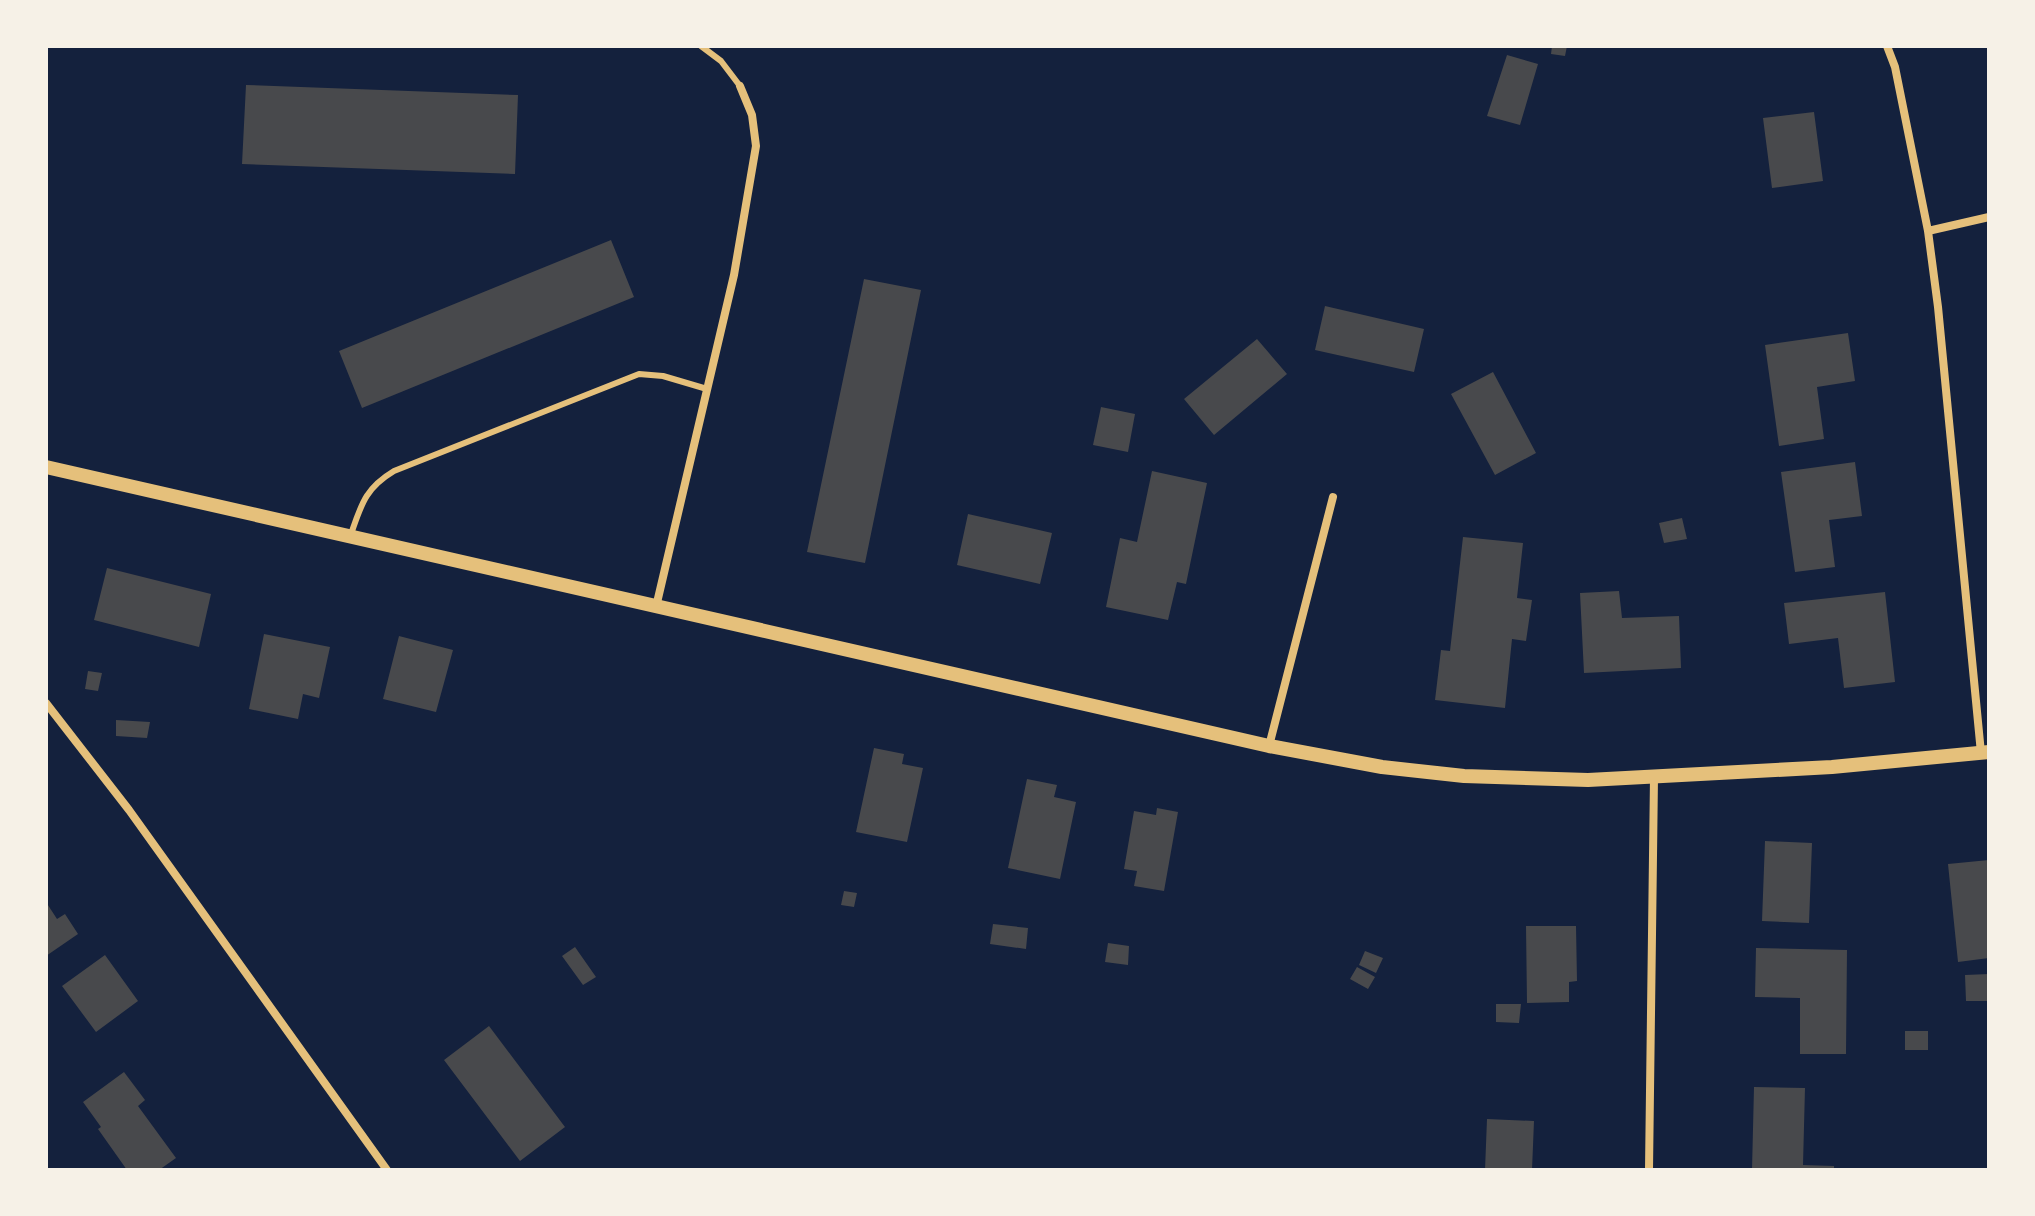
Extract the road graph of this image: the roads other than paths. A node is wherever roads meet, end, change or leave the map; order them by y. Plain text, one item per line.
1 (701, 46) edge
2 (1887, 46) edge
3 (740, 86) joint
4 (1989, 217) edge
5 (1928, 231) junction
6 (707, 389) junction
7 (46, 467) edge
8 (1333, 497) dead end
9 (350, 537) junction
10 (656, 607) junction
11 (46, 703) edge
12 (1269, 746) junction
13 (1985, 752) edge
14 (1654, 777) junction
15 (387, 1170) edge
16 (1649, 1170) edge

1 - 3 lane
2 - 5 street
3 - 6 street
4 - 5 street
5 - 13 street
6 - 9 lane
6 - 10 street
7 - 9 street
8 - 12 street
9 - 10 street
10 - 12 street
11 - 15 street
12 - 14 street
13 - 14 street
14 - 16 street

